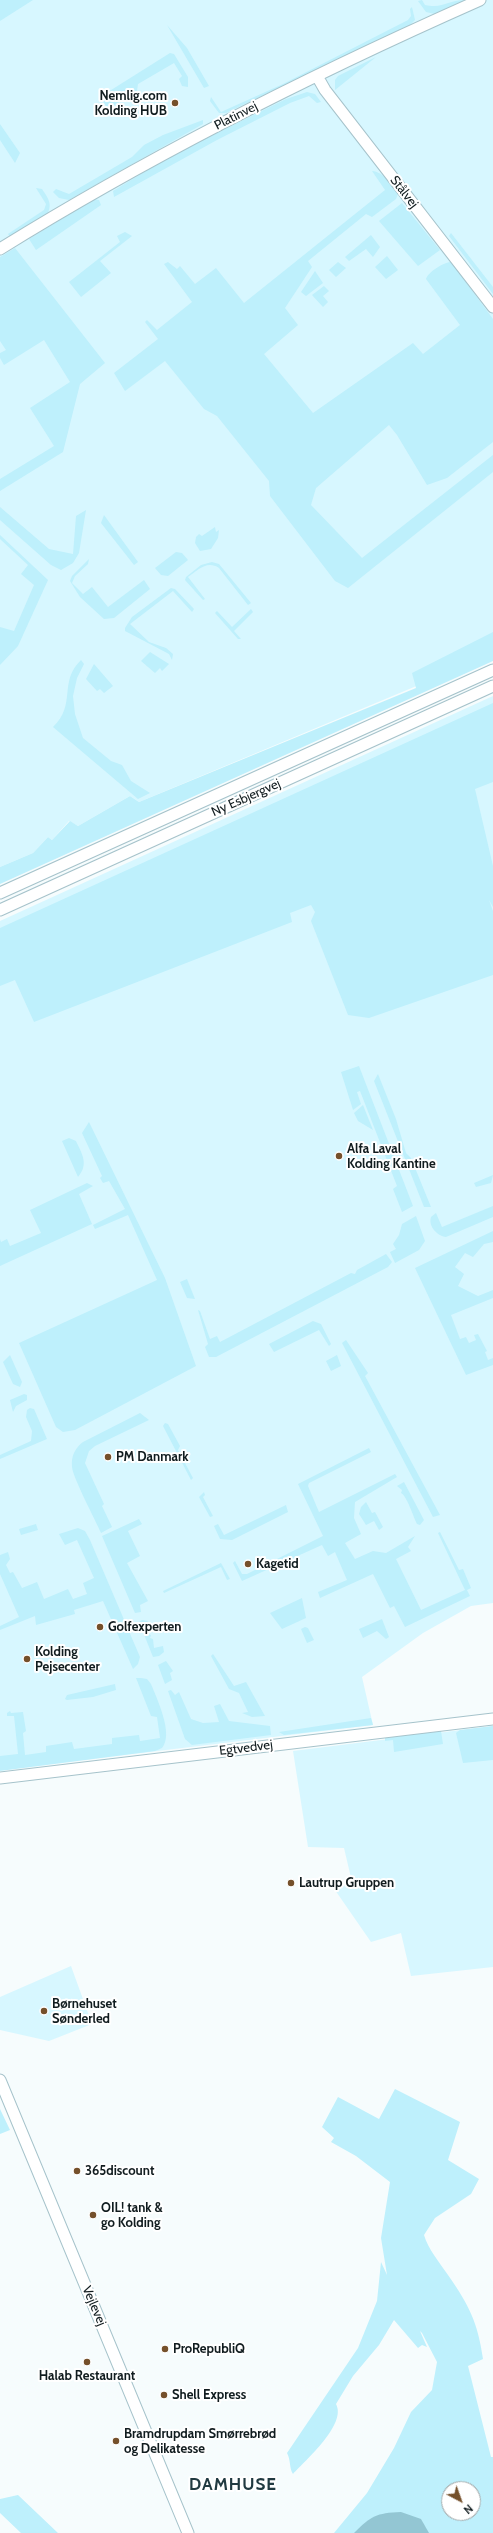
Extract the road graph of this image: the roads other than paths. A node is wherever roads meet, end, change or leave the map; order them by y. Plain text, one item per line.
1 (480, 0) edge
2 (317, 76) junction
3 (0, 249) edge
4 (493, 307) edge
5 (493, 670) edge
6 (493, 686) edge
7 (0, 894) edge
8 (0, 910) edge
9 (493, 1719) edge
10 (0, 1778) edge
11 (0, 2080) edge
12 (188, 2533) edge

1 - 2 street, Platinvej
2 - 3 street, Platinvej
2 - 4 street, Stålvej
5 - 7 street, Ny Esbjergvej
6 - 8 street, Ny Esbjergvej
9 - 10 street, Egtvedvej
11 - 12 street, Vejlevej

